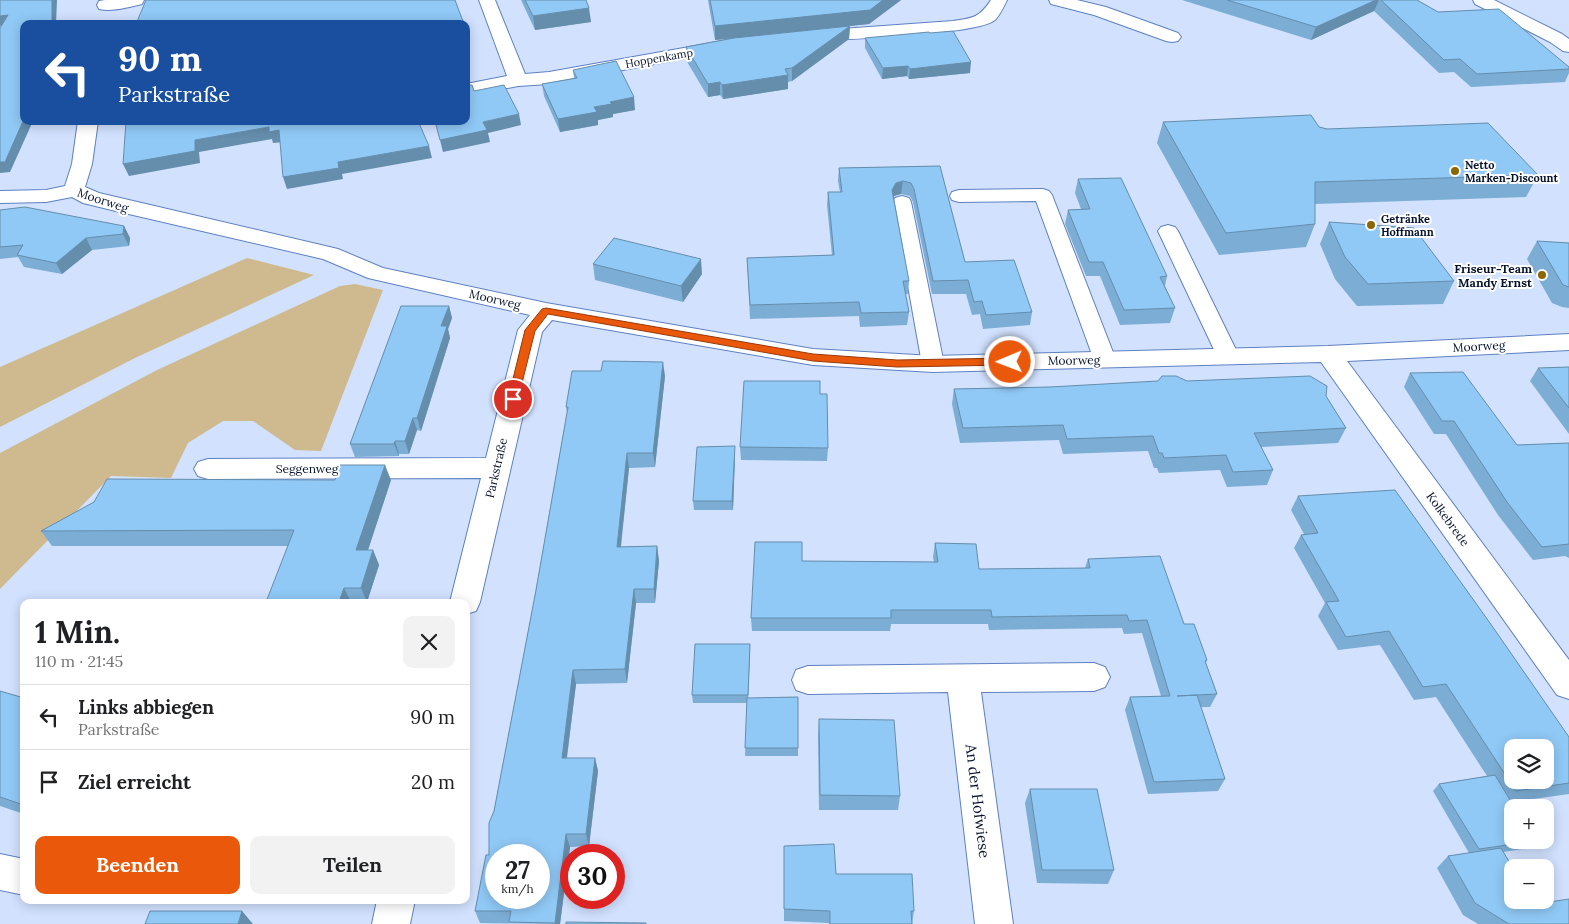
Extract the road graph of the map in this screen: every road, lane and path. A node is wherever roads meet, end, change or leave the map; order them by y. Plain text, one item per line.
1 (136, 0) edge
2 (487, 0) edge
3 (999, 0) edge
4 (1057, 0) edge
5 (1481, 0) edge
6 (105, 2) edge
7 (103, 20) edge
8 (800, 37) edge
9 (1172, 37) dead end
10 (743, 43) edge
11 (1569, 47) edge
12 (518, 80) junction
13 (470, 89) edge
14 (87, 125) edge
15 (74, 190) junction
16 (959, 196) dead end
17 (0, 197) edge
18 (902, 202) dead end
19 (1168, 231) dead end
20 (546, 311) junction
21 (1569, 342) edge
22 (1328, 354) junction
23 (1228, 356) junction
24 (1106, 360) junction
25 (934, 364) junction
26 (496, 468) junction
27 (208, 469) dead end
28 (466, 599) edge
29 (1094, 677) dead end
30 (962, 678) junction
31 (808, 680) dead end
32 (1569, 685) edge
33 (0, 872) edge
34 (20, 876) edge
35 (395, 904) edge
36 (391, 924) edge
37 (994, 924) edge

1 - 6 street
2 - 12 street
3 - 8 street
4 - 9 street
5 - 11 street
6 - 7 street
10 - 12 street, Hoppenkamp
12 - 13 street, Hoppenkamp
14 - 15 street
15 - 17 street, Moorweg
15 - 20 street, Moorweg
16 - 24 lane
18 - 25 lane
19 - 23 lane
20 - 25 street, Moorweg
20 - 26 street, Parkstraße
21 - 22 street, Moorweg
22 - 23 street, Moorweg
22 - 32 street, Kolkebrede
23 - 24 street, Moorweg
24 - 25 street, Moorweg
26 - 27 street, Seggenweg
26 - 28 street, Parkstraße
29 - 30 street
30 - 31 street
30 - 37 street, An der Hofwiese
33 - 34 street
35 - 36 street

